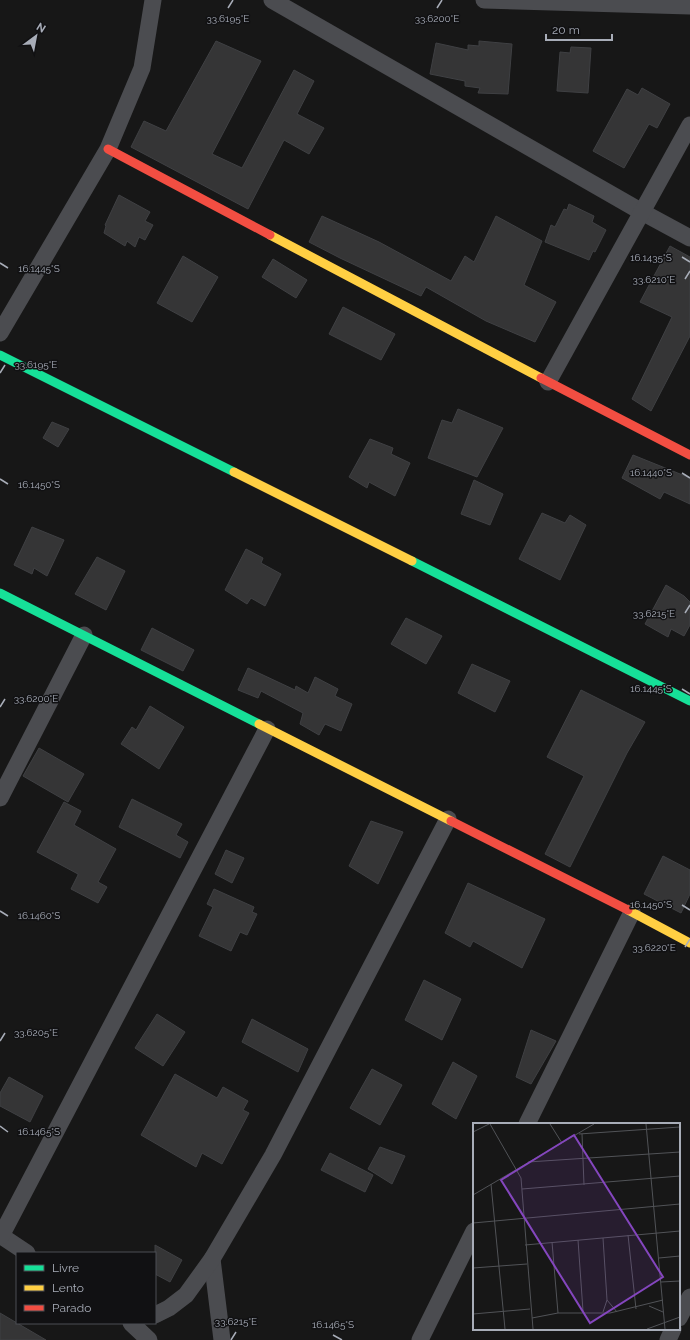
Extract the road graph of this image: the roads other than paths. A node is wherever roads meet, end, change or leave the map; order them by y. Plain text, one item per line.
1 (153, 0) edge
2 (272, 0) edge
3 (484, 0) edge
4 (573, 1) edge
5 (690, 6) edge
6 (690, 125) edge
7 (108, 149) junction
8 (642, 212) junction
9 (690, 238) edge
10 (0, 333) edge
11 (0, 355) edge
12 (548, 382) junction
13 (690, 455) edge
14 (0, 593) edge
15 (84, 635) junction
16 (690, 702) edge
17 (267, 729) junction
18 (0, 798) edge
19 (448, 819) junction
20 (632, 912) junction
21 (690, 943) edge
22 (527, 1123) edge
23 (473, 1232) edge
24 (0, 1236) edge
25 (25, 1252) edge
26 (212, 1259) junction
27 (690, 1297) edge
28 (156, 1314) edge
29 (680, 1316) edge
30 (132, 1324) edge
31 (673, 1330) edge
32 (149, 1340) edge
33 (222, 1340) edge
34 (420, 1340) edge
35 (668, 1340) edge

1 - 7 street
2 - 8 street
3 - 4 street
4 - 5 street
6 - 8 street
7 - 10 street
7 - 12 street
8 - 9 street
8 - 12 street
11 - 16 street
12 - 13 street
14 - 15 street
15 - 17 street
15 - 18 street
17 - 19 street
17 - 24 street
19 - 20 street
19 - 26 street
20 - 21 street
20 - 22 street
23 - 34 street
24 - 25 street
26 - 28 street
26 - 33 street
27 - 29 street
30 - 32 street
31 - 35 street

